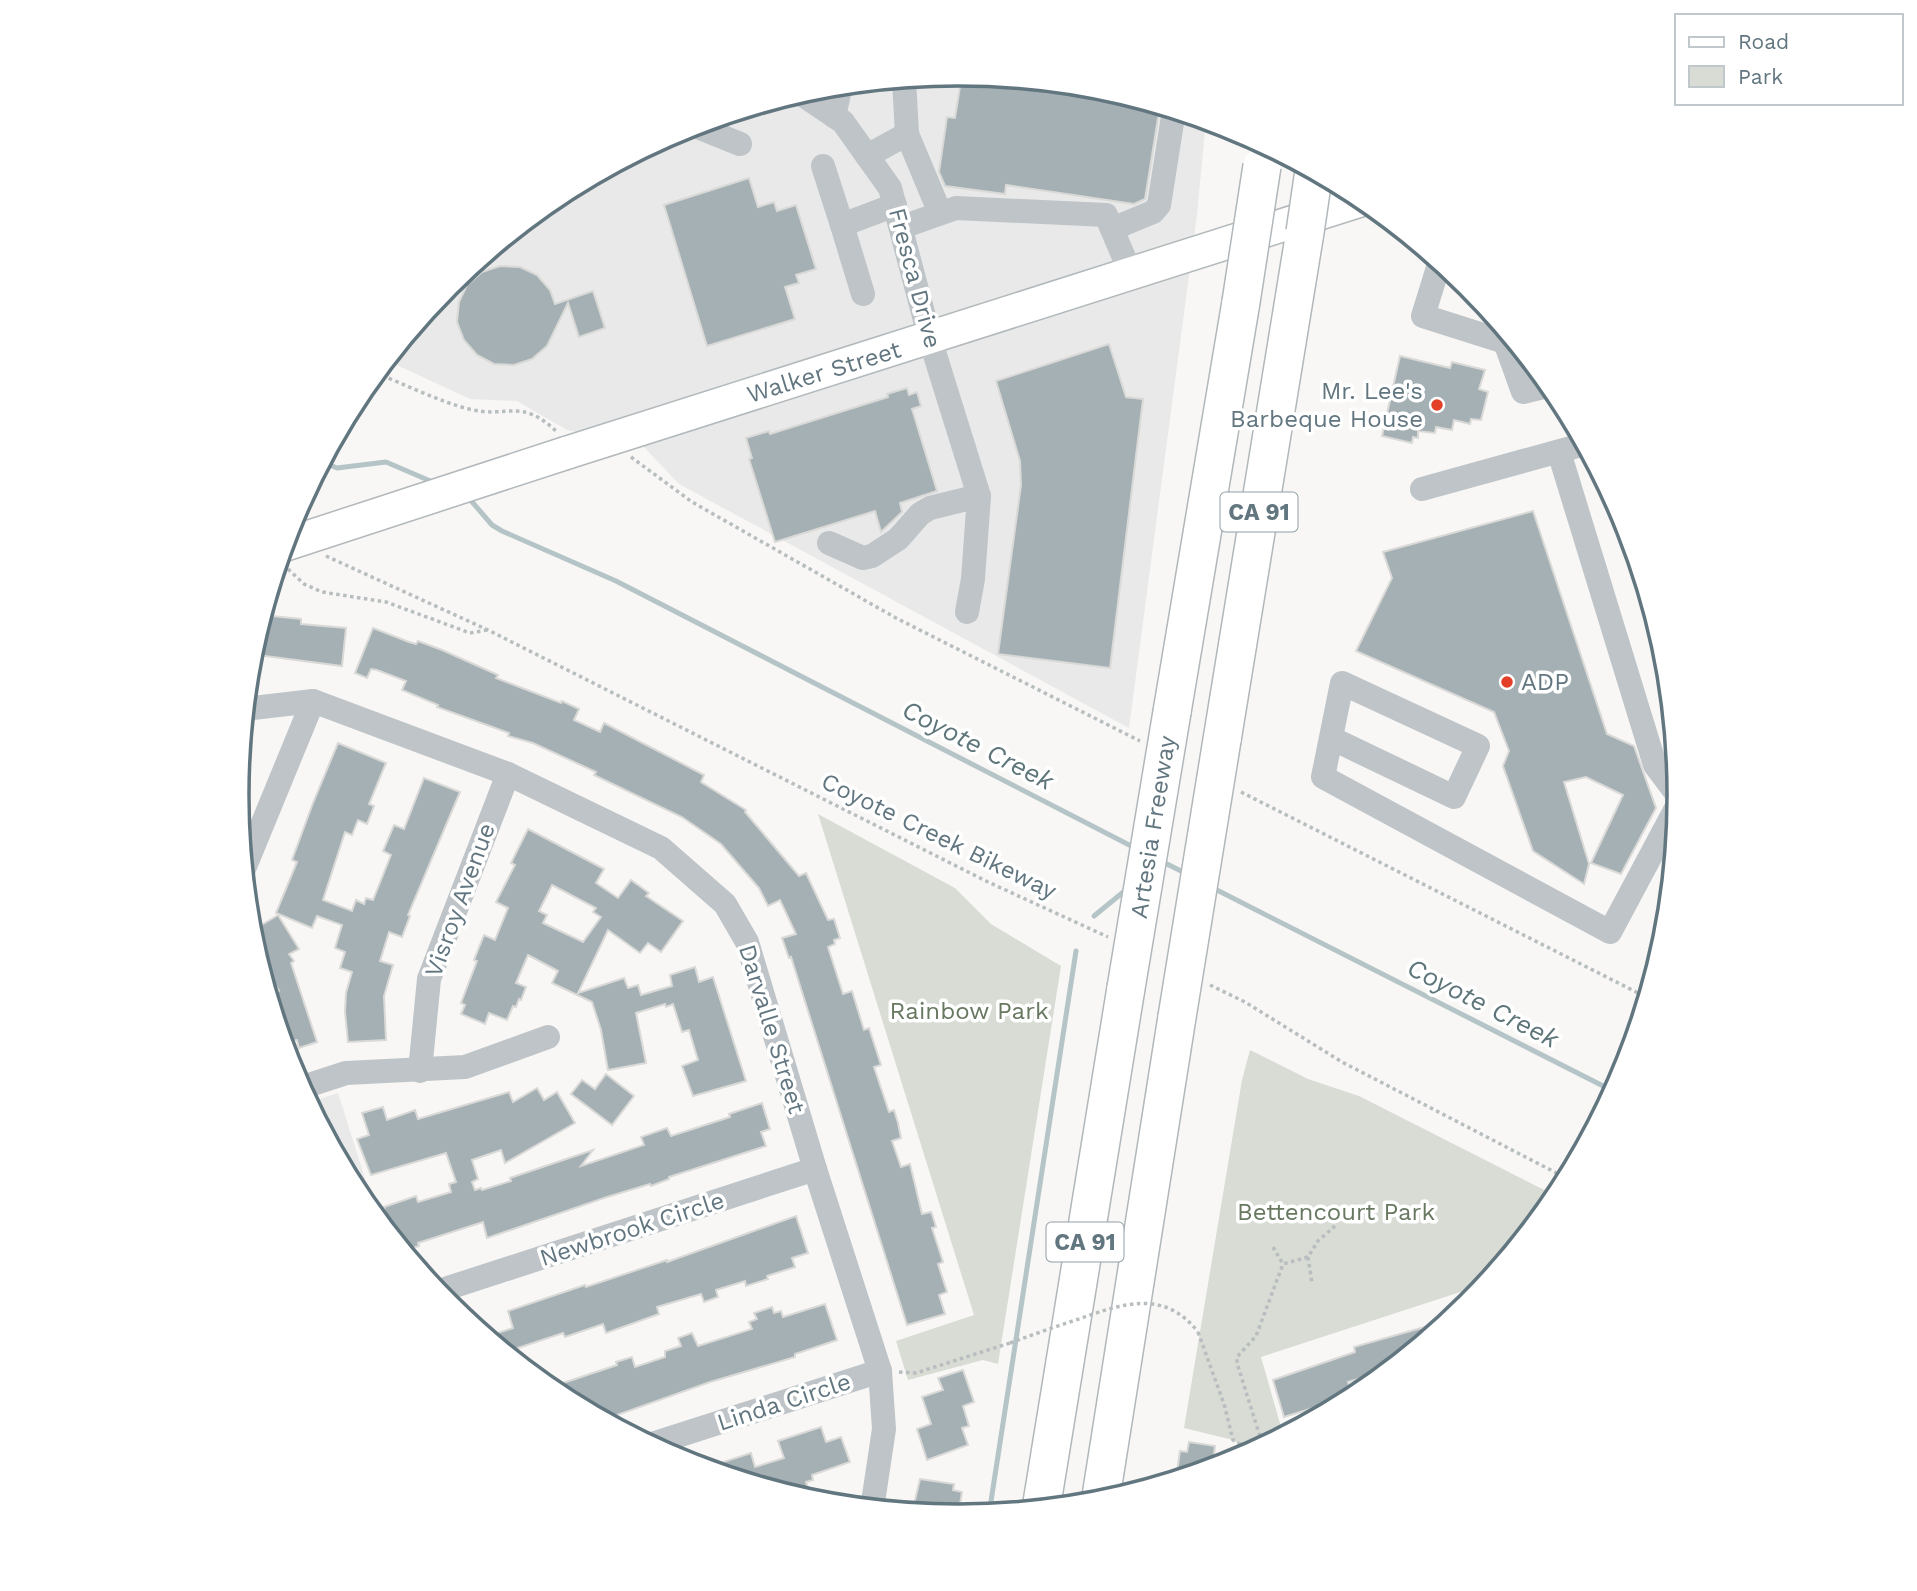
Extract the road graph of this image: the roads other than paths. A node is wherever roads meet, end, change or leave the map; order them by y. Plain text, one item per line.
1 (904, 88) edge
2 (838, 96) edge
3 (812, 101) edge
4 (834, 116) junction
5 (1173, 119) edge
6 (709, 131) edge
7 (907, 134) junction
8 (740, 144) dead end
9 (1264, 155) edge
10 (867, 156) junction
11 (823, 166) dead end
12 (1313, 181) edge
13 (1330, 191) edge
14 (1351, 204) edge
15 (940, 214) junction
16 (899, 216) junction
17 (842, 225) junction
18 (1112, 229) junction
19 (1305, 232) junction
20 (1437, 272) edge
21 (1130, 274) junction
22 (863, 294) dead end
23 (930, 339) junction
24 (1504, 342) edge
25 (1506, 344) edge
26 (1540, 388) edge
27 (1576, 447) edge
28 (1559, 452) junction
29 (1422, 489) dead end
30 (979, 496) junction
31 (828, 543) dead end
32 (291, 554) edge
33 (967, 612) dead end
34 (313, 701) junction
35 (254, 708) edge
36 (1331, 738) junction
37 (508, 775) junction
38 (1668, 783) edge
39 (1667, 823) edge
40 (251, 852) edge
41 (548, 1037) dead end
42 (421, 1071) junction
43 (311, 1084) edge
44 (815, 1169) junction
45 (448, 1288) dead end
46 (880, 1371) junction
47 (1119, 1385) junction
48 (663, 1440) edge
49 (1102, 1491) edge
50 (1087, 1494) edge
51 (873, 1500) edge
52 (1046, 1500) edge

1 - 7 street
2 - 4 street
3 - 4 street, Fresca Drive
4 - 10 street, Fresca Drive
5 - 18 street
6 - 8 street
7 - 10 street
7 - 15 street
9 - 52 highway, Artesia Freeway / CA 91, bridge
10 - 16 street, Fresca Drive
11 - 17 street
12 - 19 highway, CA 91, bridge
13 - 19 highway
14 - 21 main road, Walker Street
15 - 16 street
15 - 18 street
16 - 17 street
16 - 23 street, Fresca Drive
17 - 22 street
18 - 21 street
19 - 47 highway, CA 91, bridge
20 - 24 street
21 - 23 main road, Walker Street
23 - 30 street, Fresca Drive
23 - 32 main road, Walker Street, bridge
25 - 26 street
27 - 28 street
28 - 29 street
28 - 38 street
30 - 31 street
30 - 33 street
34 - 35 street, Darvalle Street
34 - 37 street, Darvalle Street
34 - 40 street
36 - 36 street
36 - 39 street
37 - 42 street, Visroy Avenue
37 - 44 street, Darvalle Street
41 - 42 street
42 - 43 street
44 - 45 street, Newbrook Circle
44 - 46 street, Darvalle Street
46 - 48 street, Linda Circle
46 - 51 street, Darvalle Street
47 - 49 highway, CA 91
47 - 50 highway

